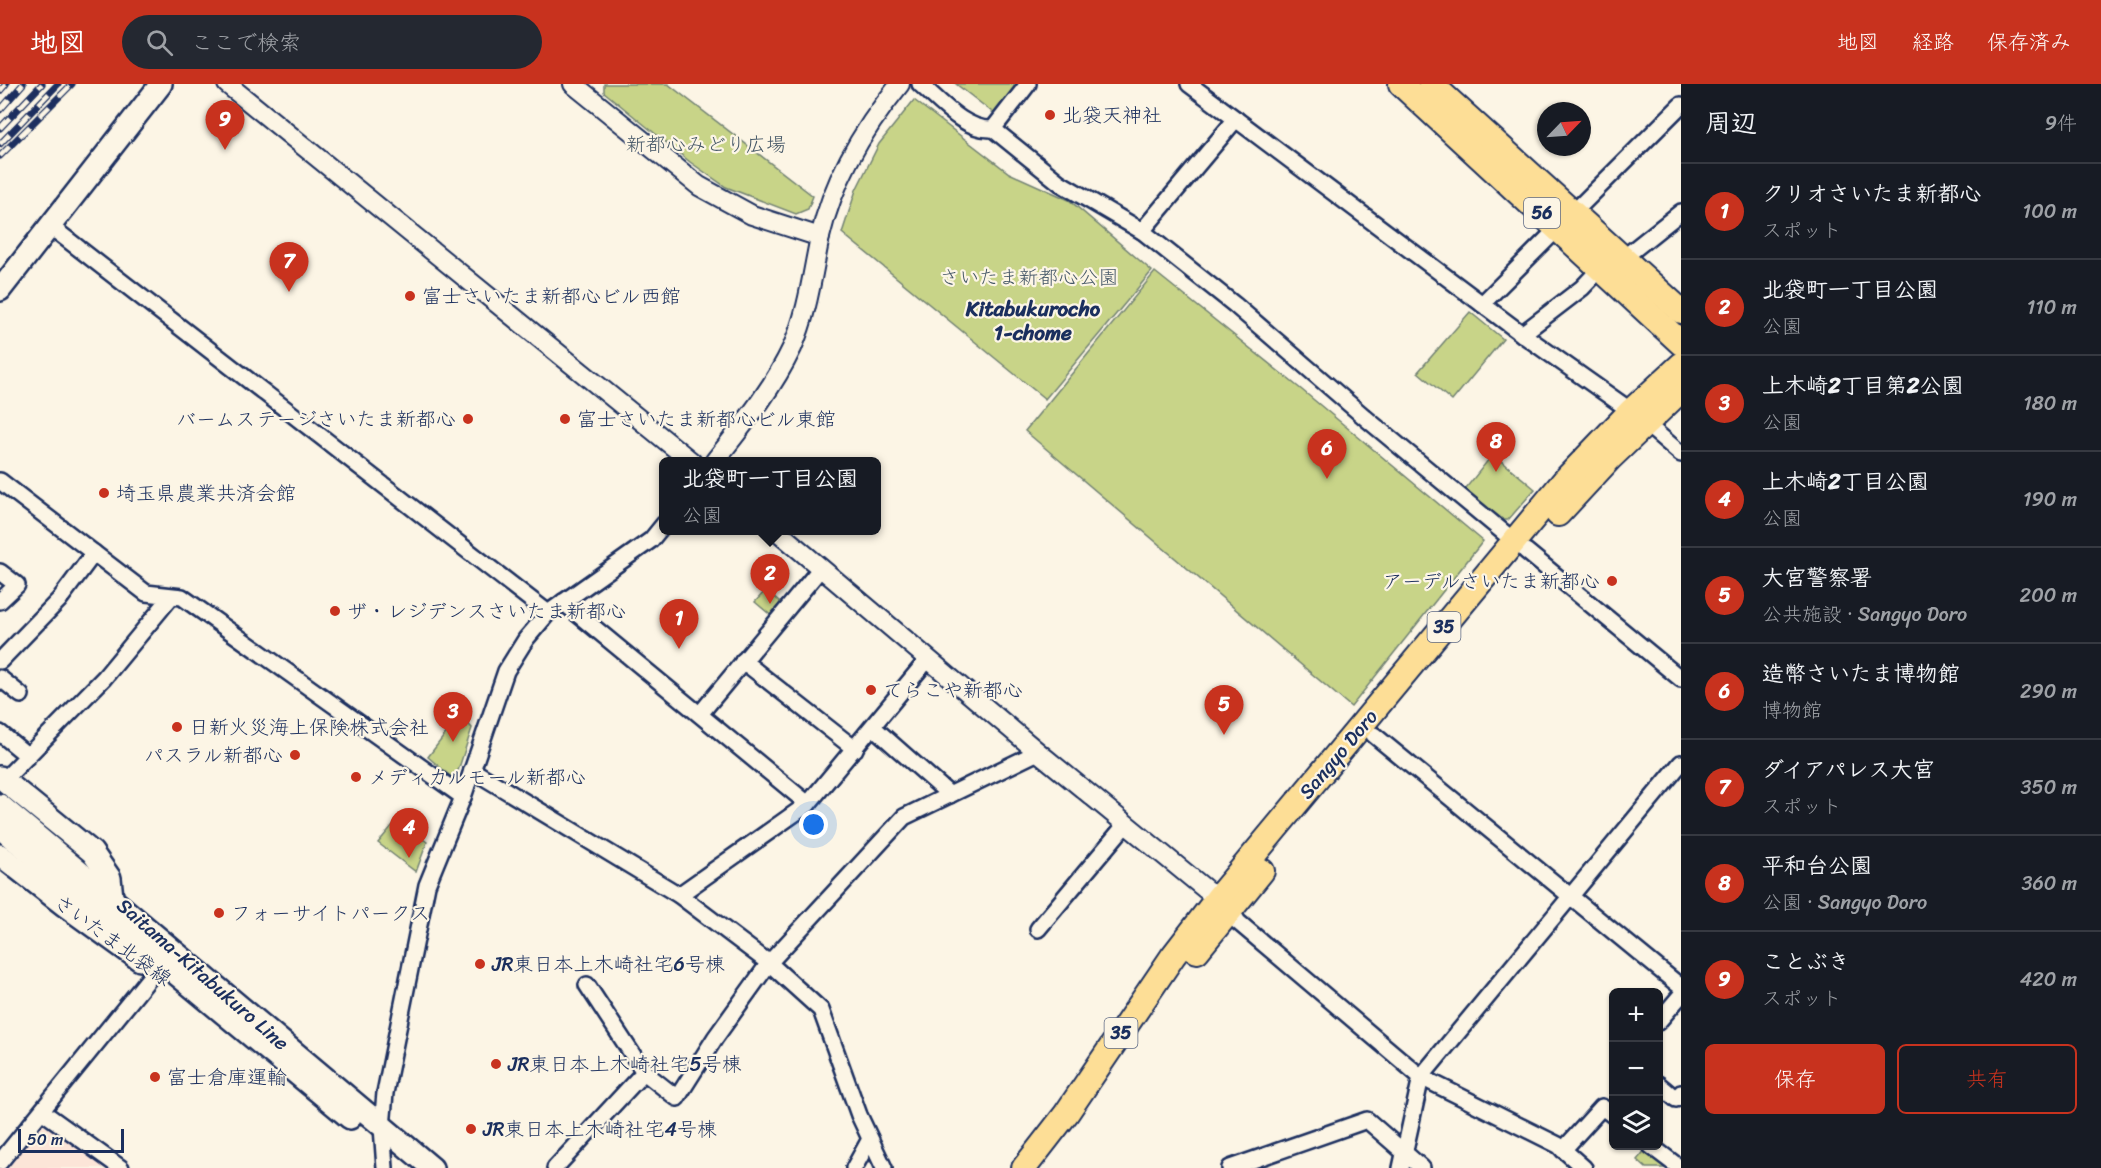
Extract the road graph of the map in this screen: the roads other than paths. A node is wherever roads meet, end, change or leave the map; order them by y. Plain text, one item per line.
1 (161, 84) edge
2 (227, 84) edge
3 (900, 84) edge
4 (920, 84) edge
5 (1028, 84) edge
6 (1189, 84) edge
7 (1401, 84) edge
8 (1431, 84) edge
9 (579, 86) edge
10 (1681, 105) edge
11 (1236, 119) junction
12 (993, 129) junction
13 (1681, 212) edge
14 (1565, 220) junction
15 (50, 226) junction
16 (1142, 231) junction
17 (820, 237) junction
18 (1611, 264) junction
19 (0, 290) edge
20 (1482, 304) junction
21 (1681, 311) edge
22 (1522, 334) junction
23 (1681, 343) edge
24 (1681, 365) edge
25 (1681, 390) edge
26 (1638, 417) junction
27 (1681, 454) edge
28 (686, 457) edge
29 (718, 457) edge
30 (0, 481) edge
31 (659, 529) edge
32 (781, 535) edge
33 (1520, 546) junction
34 (94, 553) junction
35 (821, 568) junction
36 (0, 572) edge
37 (171, 597) junction
38 (0, 601) edge
39 (563, 602) junction
40 (548, 613) junction
41 (928, 659) junction
42 (0, 661) edge
43 (743, 661) junction
44 (0, 678) edge
45 (1681, 679) edge
46 (21, 695) dead end
47 (700, 714) junction
48 (873, 727) junction
49 (0, 733) edge
50 (1374, 735) junction
51 (855, 749) junction
52 (1038, 752) junction
53 (28, 756) junction
54 (1681, 763) edge
55 (472, 770) junction
56 (2, 778) edge
57 (950, 795) junction
58 (463, 797) junction
59 (808, 804) junction
60 (0, 805) edge
61 (1126, 824) junction
62 (0, 828) edge
63 (0, 855) edge
64 (679, 895) junction
65 (1569, 896) junction
66 (112, 897) junction
67 (1224, 904) junction
68 (1038, 929) dead end
69 (769, 963) junction
70 (155, 970) junction
71 (587, 985) dead end
72 (1681, 987) edge
73 (1681, 995) edge
74 (1663, 1017) edge
75 (258, 1043) junction
76 (644, 1072) junction
77 (1421, 1077) junction
78 (1663, 1088) edge
79 (1681, 1093) edge
80 (43, 1112) junction
81 (1609, 1112) edge
82 (383, 1137) junction
83 (870, 1139) junction
84 (1563, 1150) junction
85 (1656, 1150) edge
86 (1405, 1151) junction
87 (0, 1162) edge
88 (121, 1168) edge
89 (385, 1168) edge
90 (411, 1168) edge
91 (432, 1168) edge
92 (555, 1168) edge
93 (854, 1168) edge
94 (884, 1168) edge
95 (1024, 1168) edge
96 (1042, 1168) edge
97 (1230, 1168) edge
98 (1401, 1168) edge
99 (1422, 1168) edge
100 (1584, 1168) edge
101 (1680, 1168) edge

1 - 15 main road
2 - 28 street
3 - 17 street
4 - 12 street
5 - 12 street
6 - 11 street
7 - 14 main road, 56
8 - 14 main road, 56
9 - 17 street
10 - 14 street
11 - 16 street
11 - 20 street
12 - 16 street
13 - 18 street
14 - 18 main road, 56
14 - 20 street
15 - 19 main road
15 - 40 street
16 - 33 street
17 - 29 street
18 - 21 main road, 56
18 - 22 street
18 - 23 main road, 56
20 - 22 street
22 - 26 street
24 - 26 main road, Sangyo Doro / 35
25 - 26 main road, Sangyo Doro / 35
26 - 27 street
26 - 33 main road, Sangyo Doro / 35
30 - 34 street
31 - 39 street
32 - 35 street
33 - 45 street
33 - 50 main road, Sangyo Doro / 35
33 - 67 main road, Sangyo Doro / 35
34 - 37 street
34 - 42 street
35 - 41 street
35 - 43 street
36 - 38 street
37 - 53 street
37 - 58 street
39 - 40 street
39 - 47 street
40 - 55 street
41 - 48 street
41 - 52 street
43 - 47 street
43 - 51 street
44 - 46 street
47 - 59 street
48 - 51 street
48 - 57 street
49 - 53 street
50 - 65 street
50 - 67 main road, Sangyo Doro / 35
51 - 59 street
52 - 57 street
52 - 61 street
53 - 56 street
54 - 65 street
55 - 58 street
55 - 64 street
56 - 66 main road, さいたま北袋線
57 - 69 street
58 - 82 street
59 - 64 street
60 - 66 main road, Saitama-Kitabukuro Line
61 - 67 street
61 - 68 street
62 - 75 main road, Saitama-Kitabukuro Line
63 - 70 main road, さいたま北袋線
64 - 69 street
65 - 72 street
65 - 77 street
66 - 82 main road, Saitama-Kitabukuro Line
67 - 77 street
67 - 95 main road, Sangyo Doro / 35
67 - 96 main road, Sangyo Doro / 35
69 - 76 street
69 - 83 street
70 - 75 main road, さいたま北袋線
70 - 80 street
71 - 76 street
73 - 74 street
75 - 82 main road, Saitama-Kitabukuro Line
76 - 92 street
77 - 84 street
77 - 86 street
78 - 79 street
80 - 87 street
80 - 88 street
81 - 84 street
82 - 89 street
82 - 90 main road, Saitama-Kitabukuro Line
82 - 91 main road, Saitama-Kitabukuro Line
83 - 93 street
83 - 94 street
84 - 100 street
85 - 101 street
86 - 97 street
86 - 98 street
86 - 99 street

